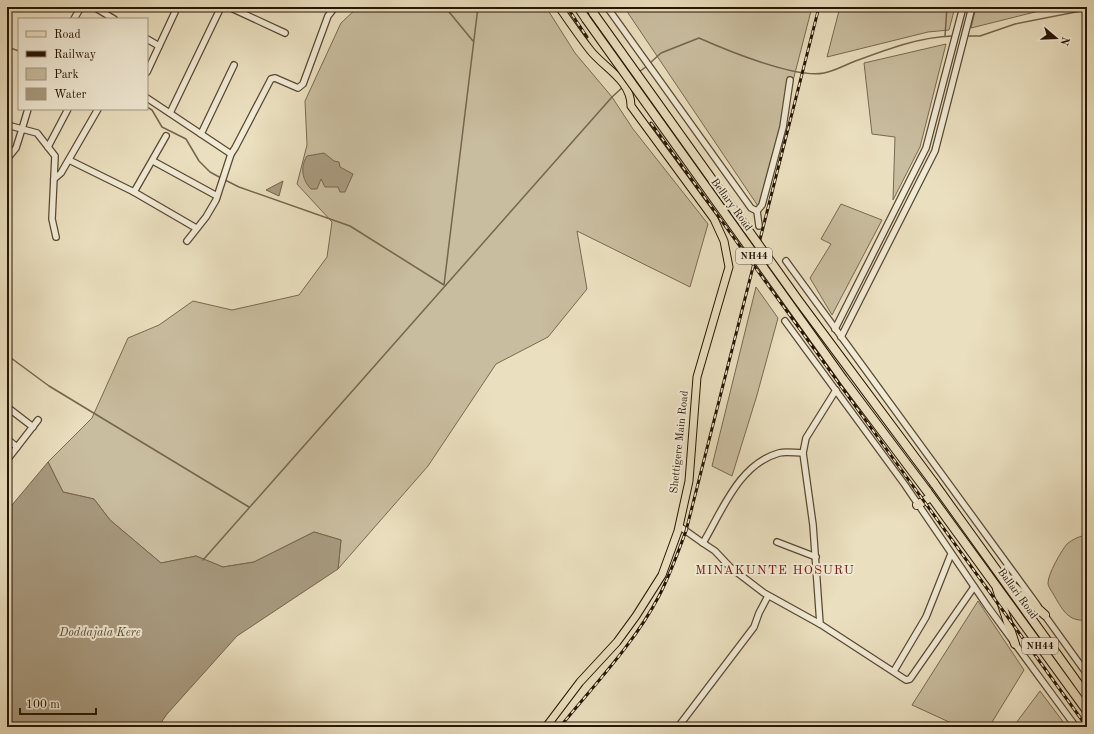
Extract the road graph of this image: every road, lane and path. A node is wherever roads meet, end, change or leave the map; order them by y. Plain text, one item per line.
1 (81, 7) edge
2 (94, 7) edge
3 (173, 7) edge
4 (221, 7) edge
5 (229, 7) edge
6 (335, 7) edge
7 (559, 7) edge
8 (578, 7) edge
9 (607, 7) edge
10 (963, 7) edge
11 (972, 7) edge
12 (592, 10) edge
13 (75, 18) edge
14 (112, 18) edge
15 (285, 33) dead end
16 (148, 40) edge
17 (159, 46) junction
18 (234, 65) dead end
19 (148, 68) edge
20 (790, 80) dead end
21 (148, 99) edge
22 (28, 110) edge
23 (67, 110) edge
24 (97, 110) edge
25 (170, 113) junction
26 (7, 125) edge
27 (22, 128) junction
28 (201, 134) junction
29 (166, 136) dead end
30 (48, 147) junction
31 (231, 154) junction
32 (7, 159) edge
33 (69, 160) junction
34 (153, 162) junction
35 (54, 179) junction
36 (134, 192) junction
37 (217, 196) junction
38 (757, 211) junction
39 (759, 226) dead end
40 (196, 228) junction
41 (56, 236) dead end
42 (187, 241) dead end
43 (786, 260) dead end
44 (785, 321) dead end
45 (835, 329) junction
46 (842, 337) junction
47 (836, 390) junction
48 (7, 407) edge
49 (38, 420) dead end
50 (33, 426) junction
51 (7, 439) edge
52 (17, 447) junction
53 (803, 453) junction
54 (7, 460) edge
55 (934, 483) joint
56 (929, 494) junction
57 (917, 505) junction
58 (680, 526) junction
59 (776, 542) dead end
60 (703, 543) junction
61 (951, 554) junction
62 (816, 557) junction
63 (999, 573) junction
64 (994, 581) junction
65 (974, 587) junction
66 (768, 596) junction
67 (1045, 615) junction
68 (820, 624) junction
69 (1015, 644) junction
70 (894, 671) junction
71 (1087, 674) edge
72 (1087, 696) edge
73 (1087, 711) edge
74 (546, 727) edge
75 (678, 727) edge
76 (1076, 727) edge

1 - 13 street
2 - 14 street
3 - 17 street
4 - 25 street
5 - 15 street
6 - 31 street
7 - 58 main road, Shettigere Main Road
8 - 56 highway, Bellary Road / NH44, bridge
9 - 38 street
10 - 45 street
11 - 46 street
12 - 55 highway, Bellary Road / NH44, bridge
16 - 17 street
17 - 19 street
18 - 28 street
20 - 38 street
21 - 25 street
22 - 27 street
23 - 30 street
24 - 33 street
25 - 28 street
26 - 27 street
27 - 30 street
27 - 32 street
28 - 31 street
29 - 34 street
30 - 35 street
31 - 37 street
33 - 35 street
33 - 36 street
34 - 36 street
34 - 37 street
35 - 41 street
36 - 40 street
37 - 40 street
38 - 39 street
40 - 42 street
43 - 45 street
44 - 47 street
45 - 46 street
46 - 67 street
47 - 53 street
47 - 57 street
48 - 50 street
49 - 50 street
50 - 52 street
51 - 52 street
52 - 54 street
53 - 60 street
53 - 62 street
55 - 63 highway, Ballari Road / NH44
56 - 57 highway
56 - 64 highway, Ballari Road / NH44
57 - 61 street
58 - 60 street
58 - 74 main road, Shettigere Main Road
59 - 62 street
60 - 66 street
61 - 65 street
61 - 70 street
62 - 68 street
63 - 67 highway
63 - 72 highway, Ballari Road / NH44
64 - 69 highway
64 - 73 highway, Ballari Road / NH44
65 - 69 street
65 - 70 street
66 - 68 street
66 - 75 street
67 - 71 street
68 - 70 street
69 - 76 street

